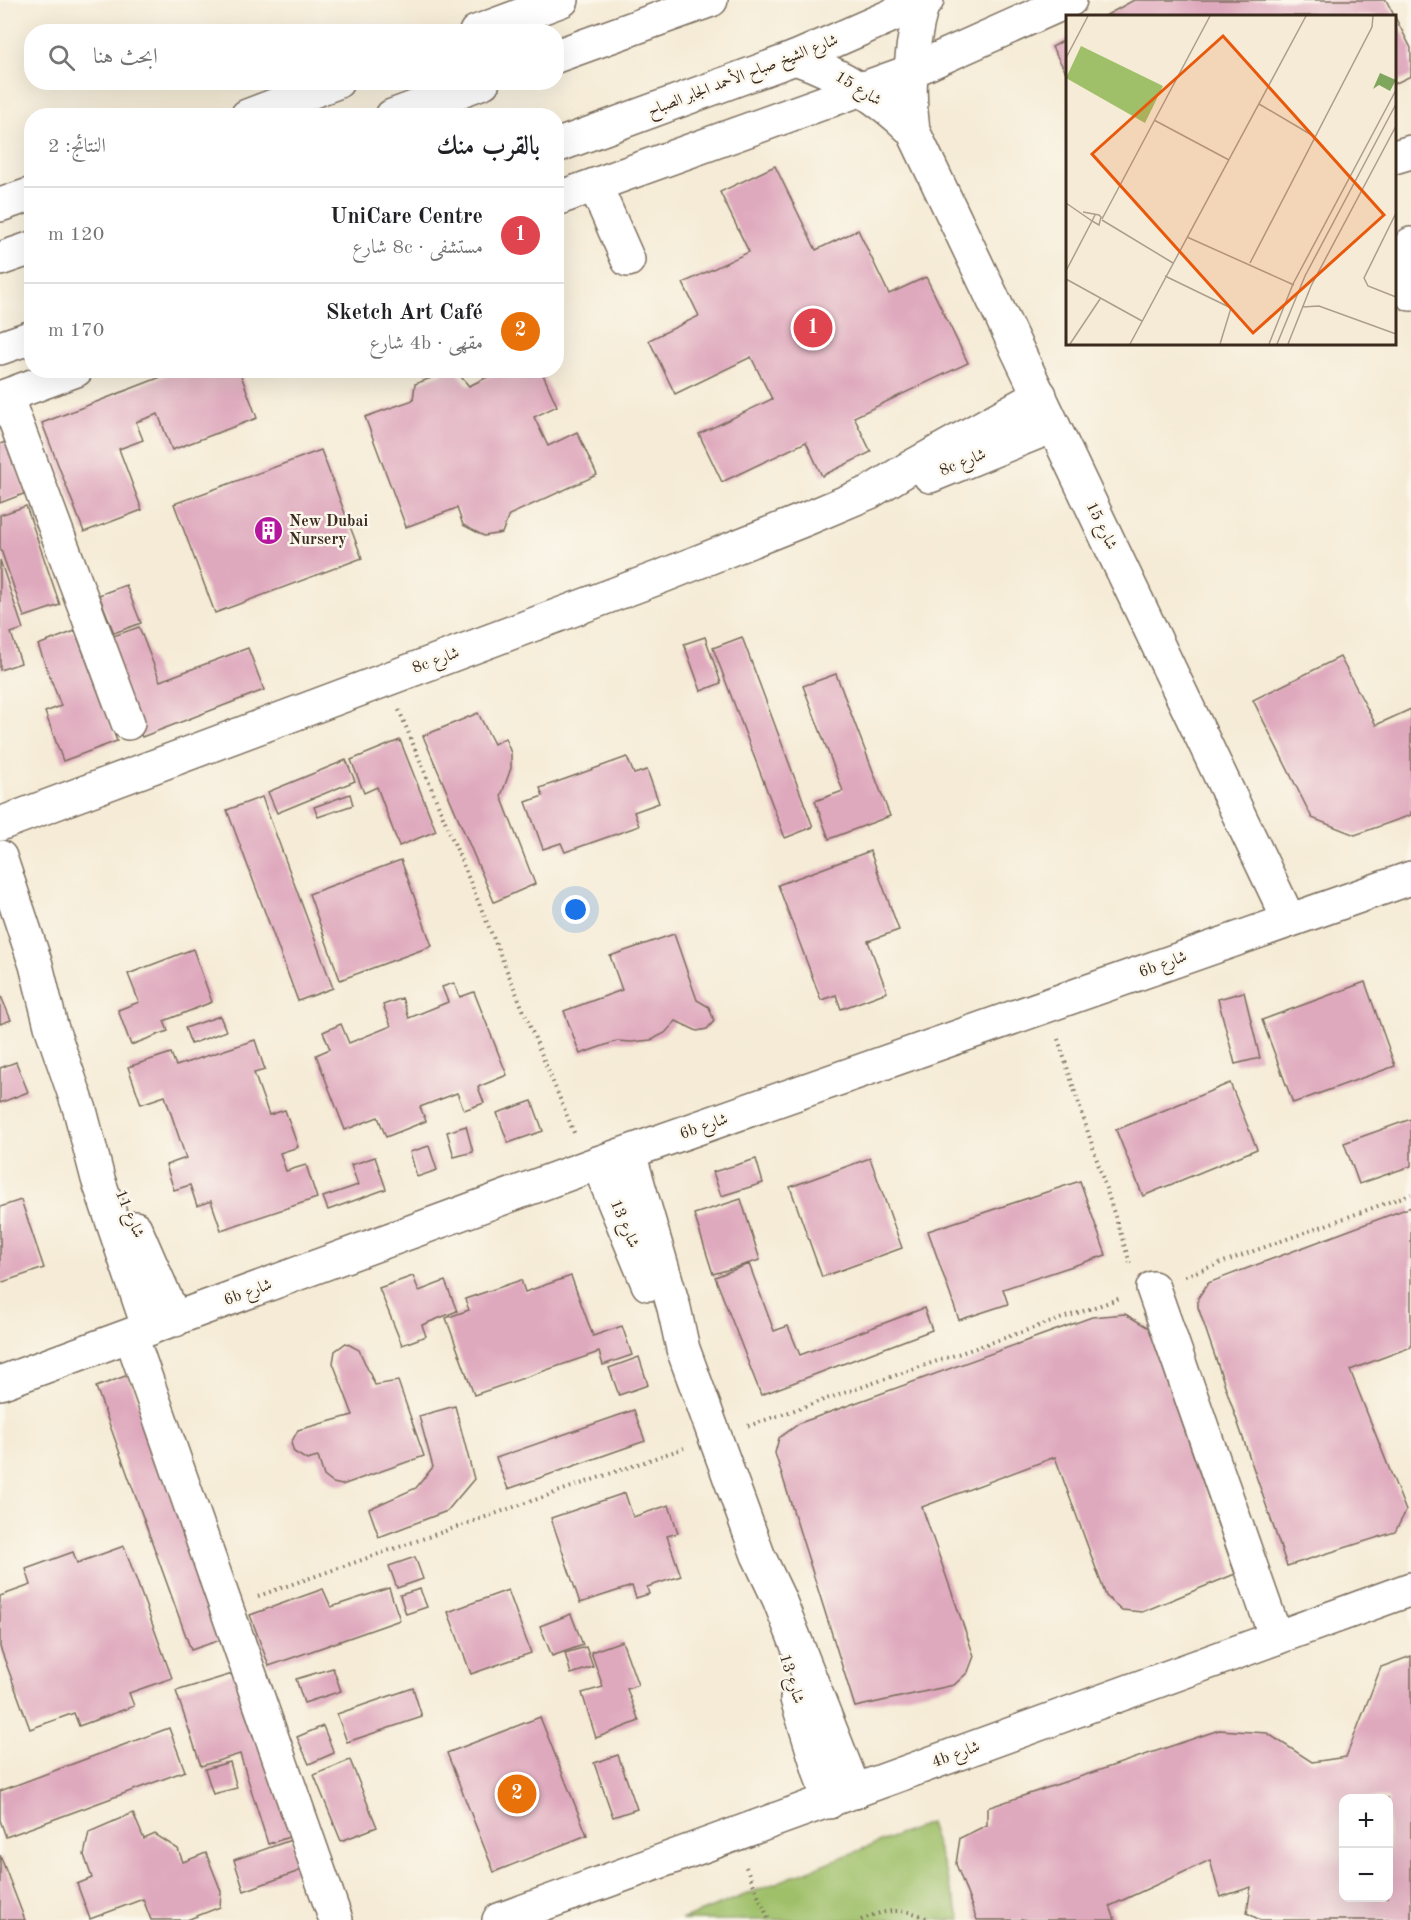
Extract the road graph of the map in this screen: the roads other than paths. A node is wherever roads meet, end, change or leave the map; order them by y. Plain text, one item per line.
1 (562, 0) edge
2 (711, 0) edge
3 (1070, 0) edge
4 (925, 1) edge
5 (498, 24) edge
6 (564, 53) edge
7 (795, 58) junction
8 (909, 72) junction
9 (863, 89) junction
10 (316, 90) edge
11 (462, 90) edge
12 (268, 108) edge
13 (413, 108) edge
14 (914, 132) junction
15 (564, 143) edge
16 (1411, 152) edge
17 (1396, 157) edge
18 (595, 186) junction
19 (564, 196) edge
20 (24, 197) edge
21 (0, 205) edge
22 (1411, 244) edge
23 (24, 251) edge
24 (0, 260) edge
25 (628, 260) dead end
26 (1411, 294) edge
27 (24, 340) edge
28 (0, 348) edge
29 (54, 378) edge
30 (1040, 395) junction
31 (3, 397) edge
32 (1053, 426) junction
33 (870, 492) junction
34 (128, 723) dead end
35 (0, 824) edge
36 (0, 857) edge
37 (1411, 878) edge
38 (0, 919) edge
39 (1289, 920) junction
40 (51, 1026) junction
41 (629, 1153) junction
42 (593, 1165) junction
43 (1146, 1290) road end
44 (152, 1328) junction
45 (683, 1349) junction
46 (0, 1383) edge
47 (1411, 1588) edge
48 (1276, 1638) junction
49 (842, 1797) junction
50 (565, 1909) edge
51 (336, 1920) edge
52 (500, 1920) edge

1 - 5 street
2 - 6 street
3 - 8 street
4 - 7 street, شارع الشيخ صباح الأحمد الجابر الصباح
4 - 8 street, شارع 15
7 - 9 street, شارع 15
7 - 15 street, شارع الشيخ صباح الأحمد الجابر الصباح
8 - 9 street
8 - 14 street, شارع 15
9 - 14 street, شارع 15
9 - 18 street
10 - 12 street
11 - 13 street
14 - 30 street, شارع 15
16 - 17 street
18 - 19 street
18 - 25 street
20 - 21 street
22 - 26 street
23 - 24 street
27 - 28 street
29 - 31 street
30 - 32 street, شارع 15
30 - 33 street, 8c شارع
31 - 34 street
32 - 33 street, 8c شارع
32 - 39 street, شارع 15
33 - 35 street, 8c شارع
36 - 40 street, شارع 11
37 - 39 street, 6b شارع
38 - 40 street, شارع 11
39 - 41 street, 6b شارع
40 - 44 street, شارع 11
41 - 42 street, 6b شارع
41 - 45 street, شارع 13
42 - 44 street, 6b شارع
42 - 45 street, شارع 13
43 - 48 street
44 - 46 street, 6b شارع
44 - 51 street, شارع 11
45 - 49 street, شارع 13
47 - 48 street, 4b شارع
48 - 49 street, 4b شارع
49 - 50 street, 4b شارع
50 - 52 street, 4b شارع

